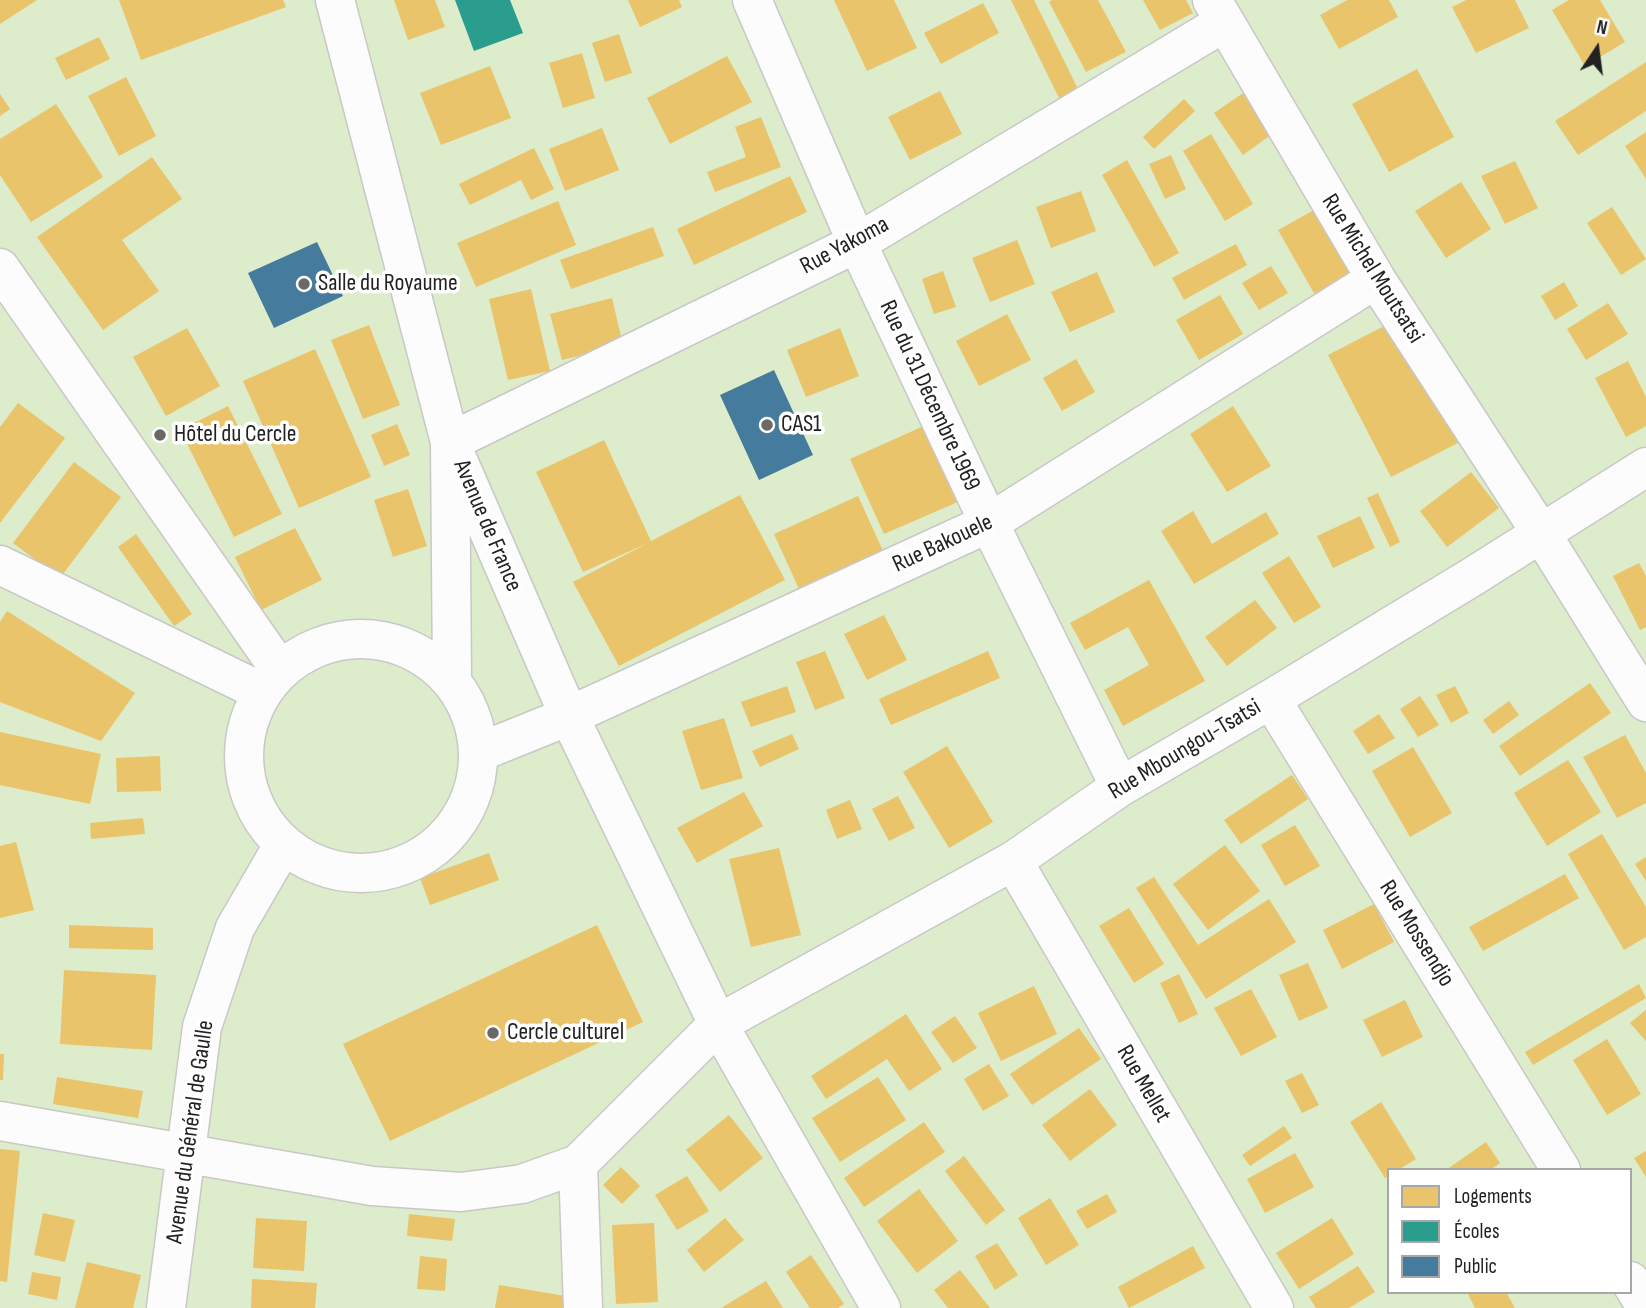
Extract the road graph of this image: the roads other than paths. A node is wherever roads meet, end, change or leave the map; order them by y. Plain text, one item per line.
1 (335, 0) edge
2 (752, 0) edge
3 (1218, 11) edge
4 (857, 243) junction
5 (0, 268) edge
6 (1376, 278) junction
7 (450, 442) junction
8 (1646, 467) edge
9 (989, 523) junction
10 (1541, 533) junction
11 (0, 565) edge
12 (452, 679) junction
13 (271, 681) junction
14 (1271, 699) junction
15 (1646, 702) edge
16 (569, 716) junction
17 (480, 752) junction
18 (1120, 787) junction
19 (282, 847) junction
20 (1013, 861) junction
21 (718, 1024) junction
22 (0, 1121) edge
23 (187, 1155) junction
24 (578, 1164) junction
25 (1561, 1168) edge
26 (1632, 1284) edge
27 (1646, 1307) edge
28 (166, 1308) edge
29 (583, 1308) edge
30 (881, 1308) edge
31 (1273, 1308) edge

1 - 7 street, Avenue de France
2 - 4 street, Rue du 31 Décembre 1969
3 - 4 street, Rue Yakoma
3 - 6 street, Rue Michel Moutsatsi
4 - 7 street, Rue Yakoma
4 - 9 street, Rue du 31 Décembre 1969
5 - 13 street
6 - 9 street, Rue Bakouele
6 - 10 street, Rue Michel Moutsatsi
7 - 12 street
7 - 16 street, Avenue de France
8 - 10 street, Rue Mboungou-Tsatsi
9 - 16 street, Rue Bakouele
9 - 18 street, Rue du 31 Décembre 1969
10 - 14 street, Rue Mboungou-Tsatsi
10 - 15 street, Rue Michel Moutsatsi
11 - 13 street
12 - 13 street
12 - 17 street
13 - 19 street
14 - 18 street, Rue Mboungou-Tsatsi
14 - 25 street, Rue Mossendjo
16 - 17 street, Rue Bakouele
16 - 21 street, Avenue de France
17 - 19 street
18 - 20 street, Rue Mboungou-Tsatsi
19 - 23 street, Avenue du Général de Gaulle
20 - 21 street, Rue Mboungou-Tsatsi
20 - 31 street, Rue Mellet
21 - 24 street, Rue Mboungou-Tsatsi
21 - 30 street, Avenue de France
22 - 23 street
23 - 24 street
23 - 28 street, Avenue du Général de Gaulle
24 - 29 street
26 - 27 street

